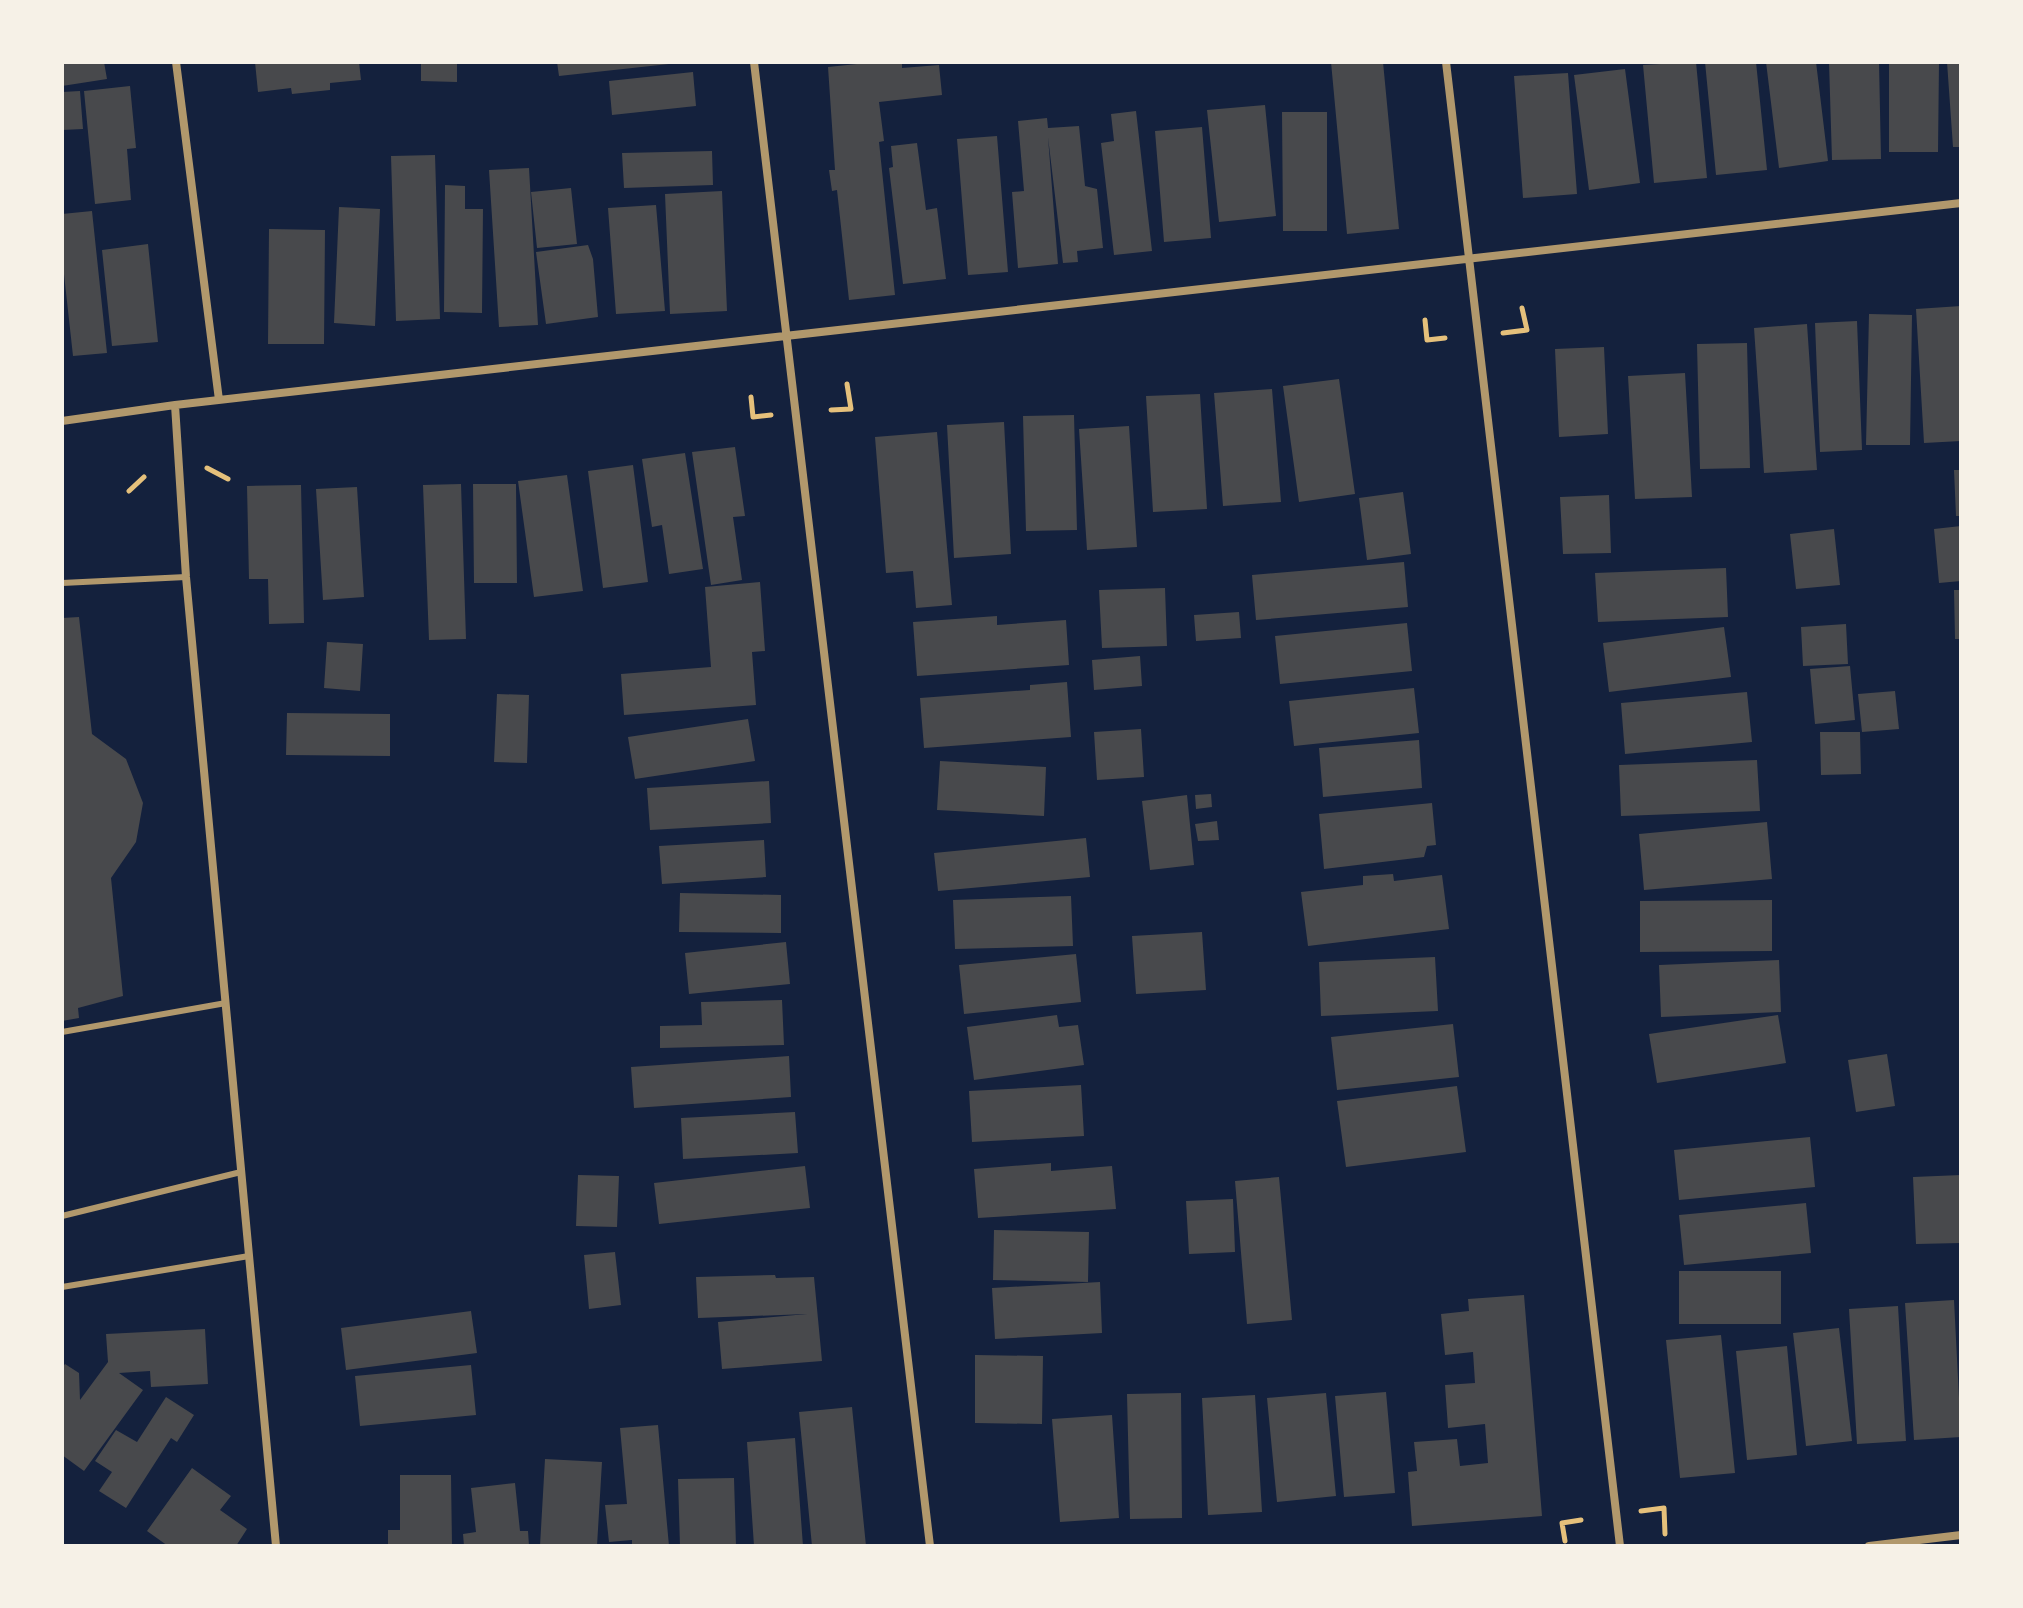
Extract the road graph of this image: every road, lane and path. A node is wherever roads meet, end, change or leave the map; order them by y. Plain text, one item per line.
1 (176, 62) edge
2 (754, 62) edge
3 (1446, 62) edge
4 (1961, 203) edge
5 (1471, 258) junction
6 (1522, 308) dead end
7 (1425, 320) dead end
8 (1503, 333) dead end
9 (786, 336) junction
10 (1445, 338) dead end
11 (847, 384) dead end
12 (751, 397) dead end
13 (219, 400) junction
14 (175, 405) junction
15 (831, 410) dead end
16 (771, 415) dead end
17 (62, 421) edge
18 (207, 468) dead end
19 (144, 477) dead end
20 (228, 479) dead end
21 (129, 491) dead end
22 (186, 577) junction
23 (62, 583) edge
24 (226, 1003) junction
25 (62, 1032) edge
26 (241, 1172) junction
27 (62, 1216) edge
28 (249, 1256) junction
29 (62, 1287) edge
30 (1641, 1511) dead end
31 (1581, 1520) dead end
32 (1665, 1534) dead end
33 (1955, 1539) edge
34 (1565, 1541) dead end
35 (276, 1546) edge
36 (930, 1546) edge
37 (1620, 1546) edge
38 (1869, 1546) edge

1 - 13 street
2 - 9 street
3 - 5 street
4 - 5 street
5 - 9 street
5 - 37 street
6 - 8 path
7 - 10 path
9 - 13 street
9 - 36 street
11 - 15 path
12 - 16 path
13 - 14 street
14 - 17 street
14 - 22 street
18 - 20 path
19 - 21 path
22 - 23 lane
22 - 24 street
24 - 25 lane
24 - 26 street
26 - 27 lane
26 - 28 street
28 - 29 lane
28 - 35 street
30 - 32 path
31 - 34 path
33 - 38 street

